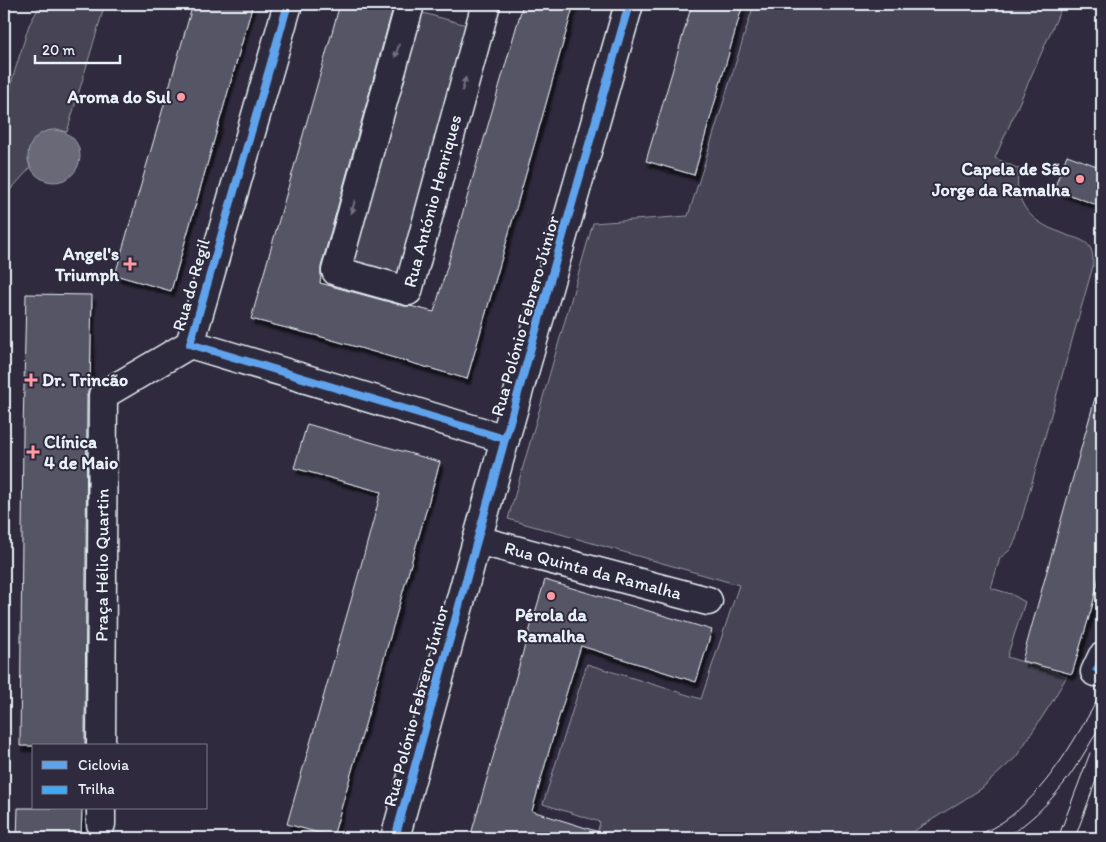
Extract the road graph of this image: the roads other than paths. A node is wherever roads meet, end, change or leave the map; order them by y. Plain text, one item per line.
1 (288, 4) edge
2 (410, 4) edge
3 (486, 4) edge
4 (629, 4) edge
5 (190, 344) junction
6 (505, 439) junction
7 (477, 540) junction
8 (708, 601) dead end
9 (101, 744) edge
10 (395, 838) edge

1 - 5 street, Rua do Regil
2 -> 3 street, Rua António Henriques
4 - 6 street, Rua Polónio Febrero Júnior
5 - 6 street, Rua do Regil
5 - 9 street, Praça Hélio Quartin
6 - 7 street, Rua Polónio Febrero Júnior
7 - 8 street, Rua Quinta da Ramalha
7 - 10 street, Rua Polónio Febrero Júnior

